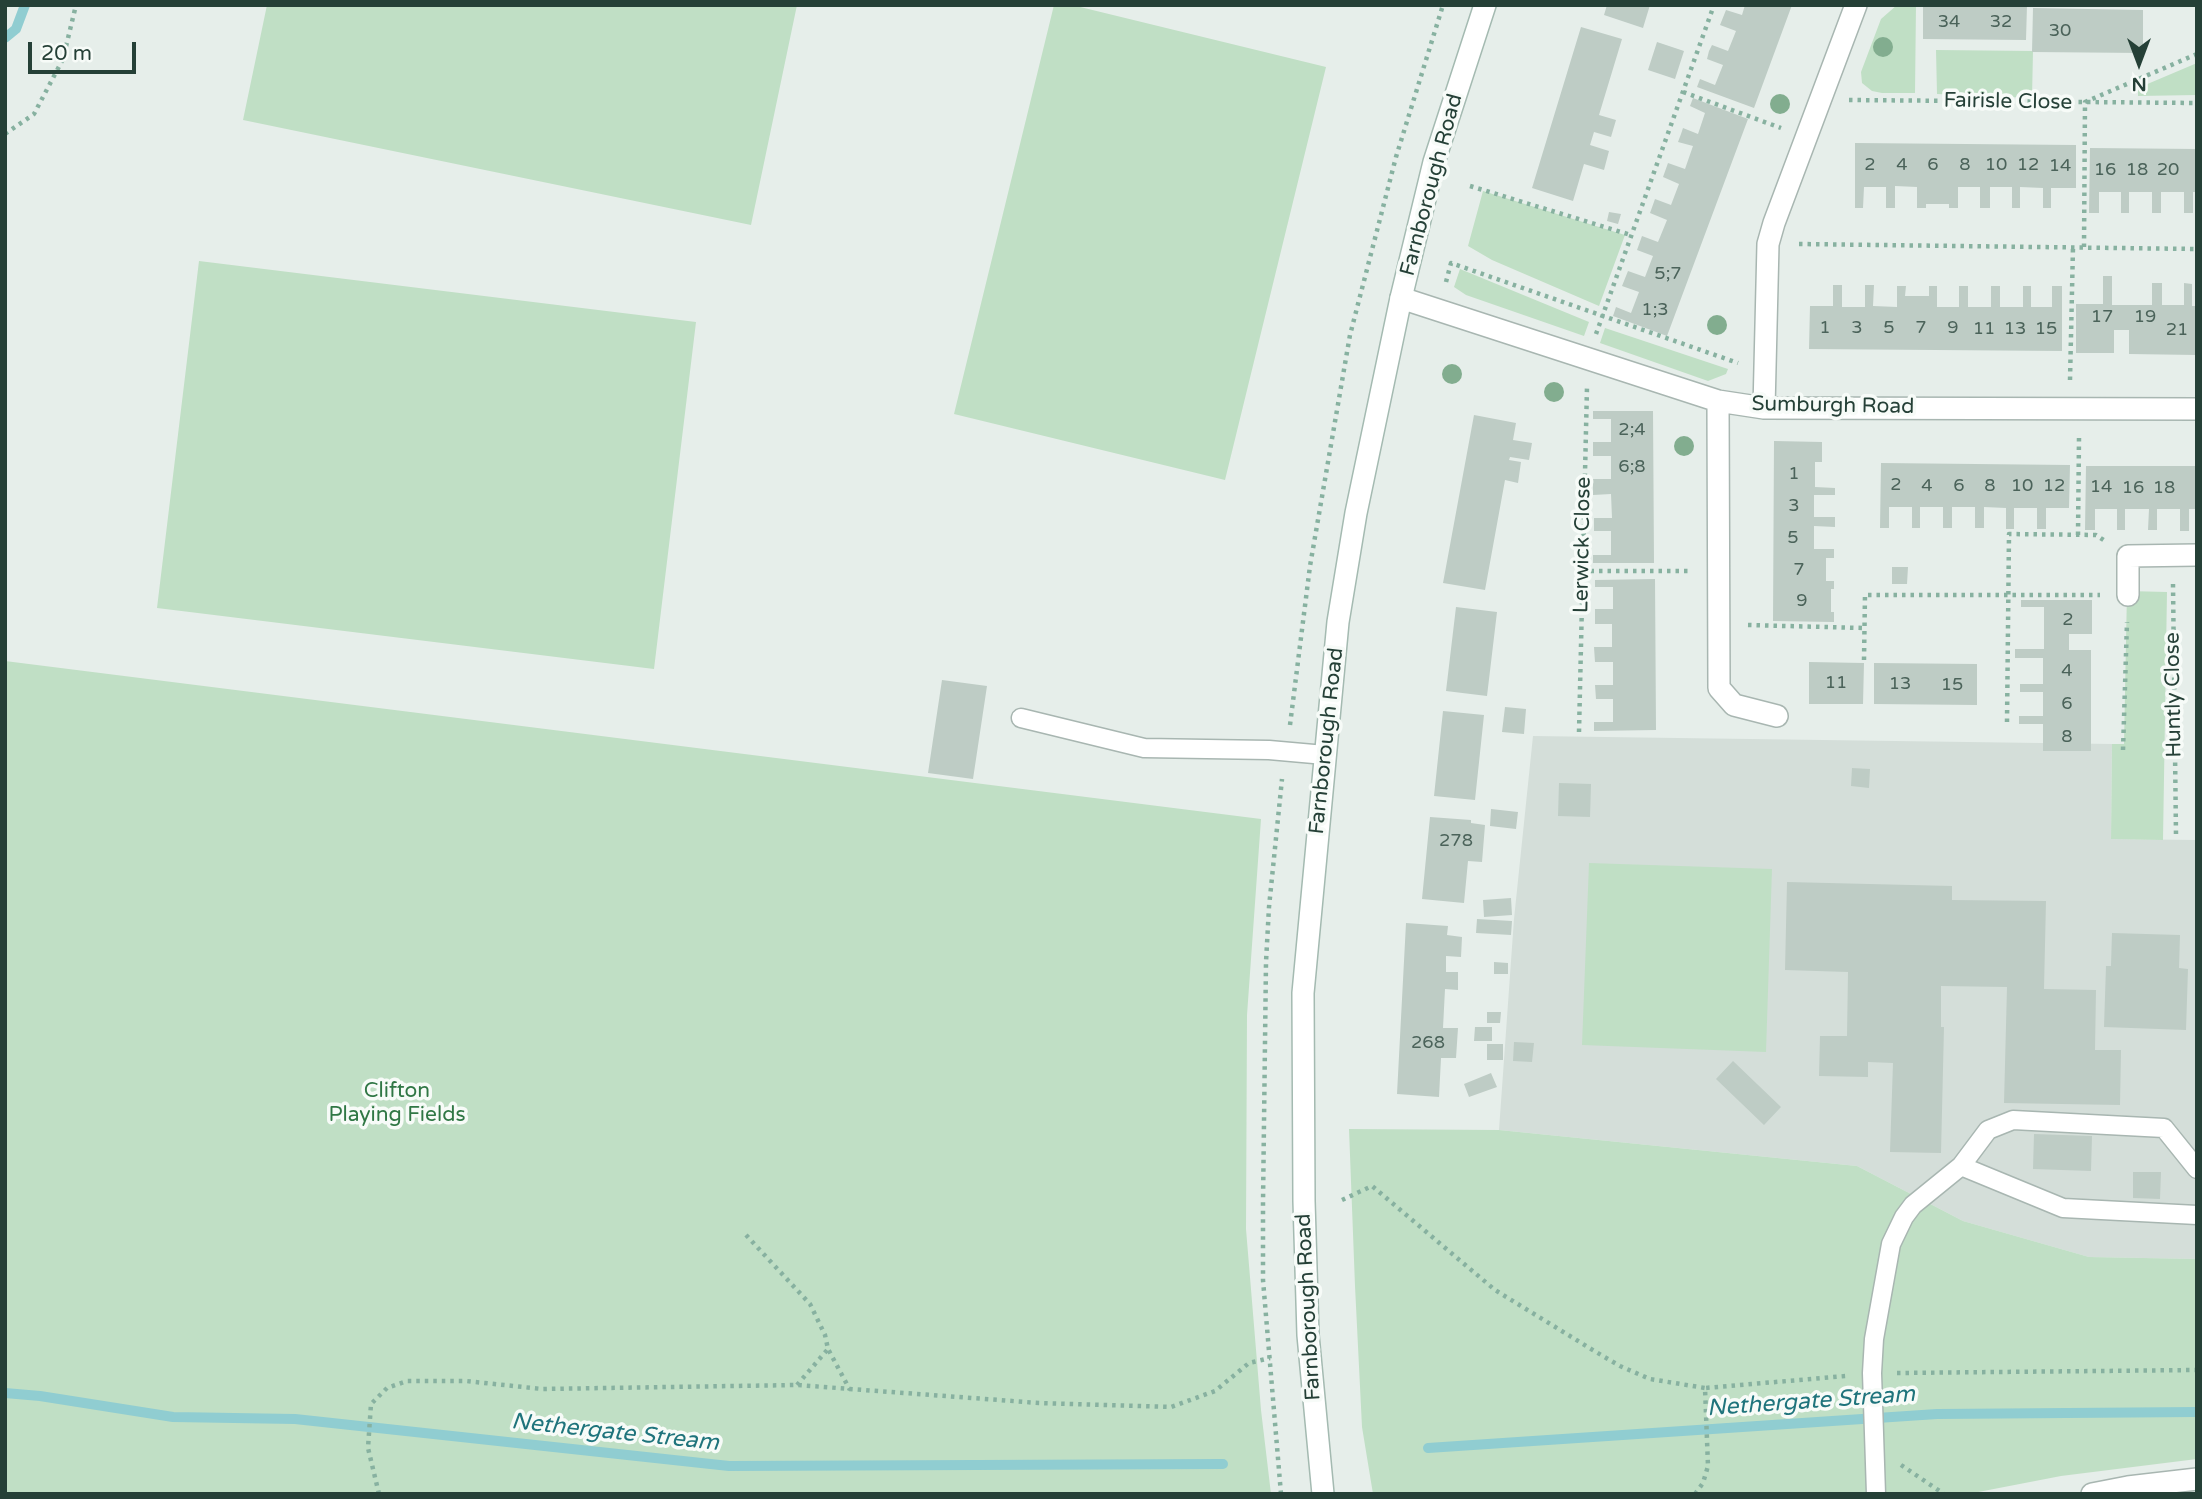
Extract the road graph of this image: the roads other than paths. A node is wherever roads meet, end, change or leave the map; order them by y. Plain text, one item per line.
1 (1485, 5) edge
2 (1856, 5) edge
3 (1401, 298) junction
4 (1718, 401) junction
5 (1764, 408) junction
6 (2197, 409) edge
7 (2197, 555) edge
8 (2128, 595) road end
9 (1777, 716) dead end
10 (1021, 718) dead end
11 (1325, 755) junction
12 (1961, 1166) junction
13 (2197, 1168) edge
14 (2197, 1215) edge
15 (2197, 1479) edge
16 (1323, 1494) edge
17 (1877, 1494) edge
18 (2092, 1494) edge

1 - 3 street, Farnborough Road
2 - 5 street
3 - 4 street, Sumburgh Road
3 - 11 street, Farnborough Road
4 - 5 street, Sumburgh Road
4 - 9 street
5 - 6 street, Sumburgh Road
7 - 8 street
10 - 11 lane
11 - 16 street, Farnborough Road
12 - 13 lane
12 - 14 lane
12 - 17 lane
15 - 18 street

